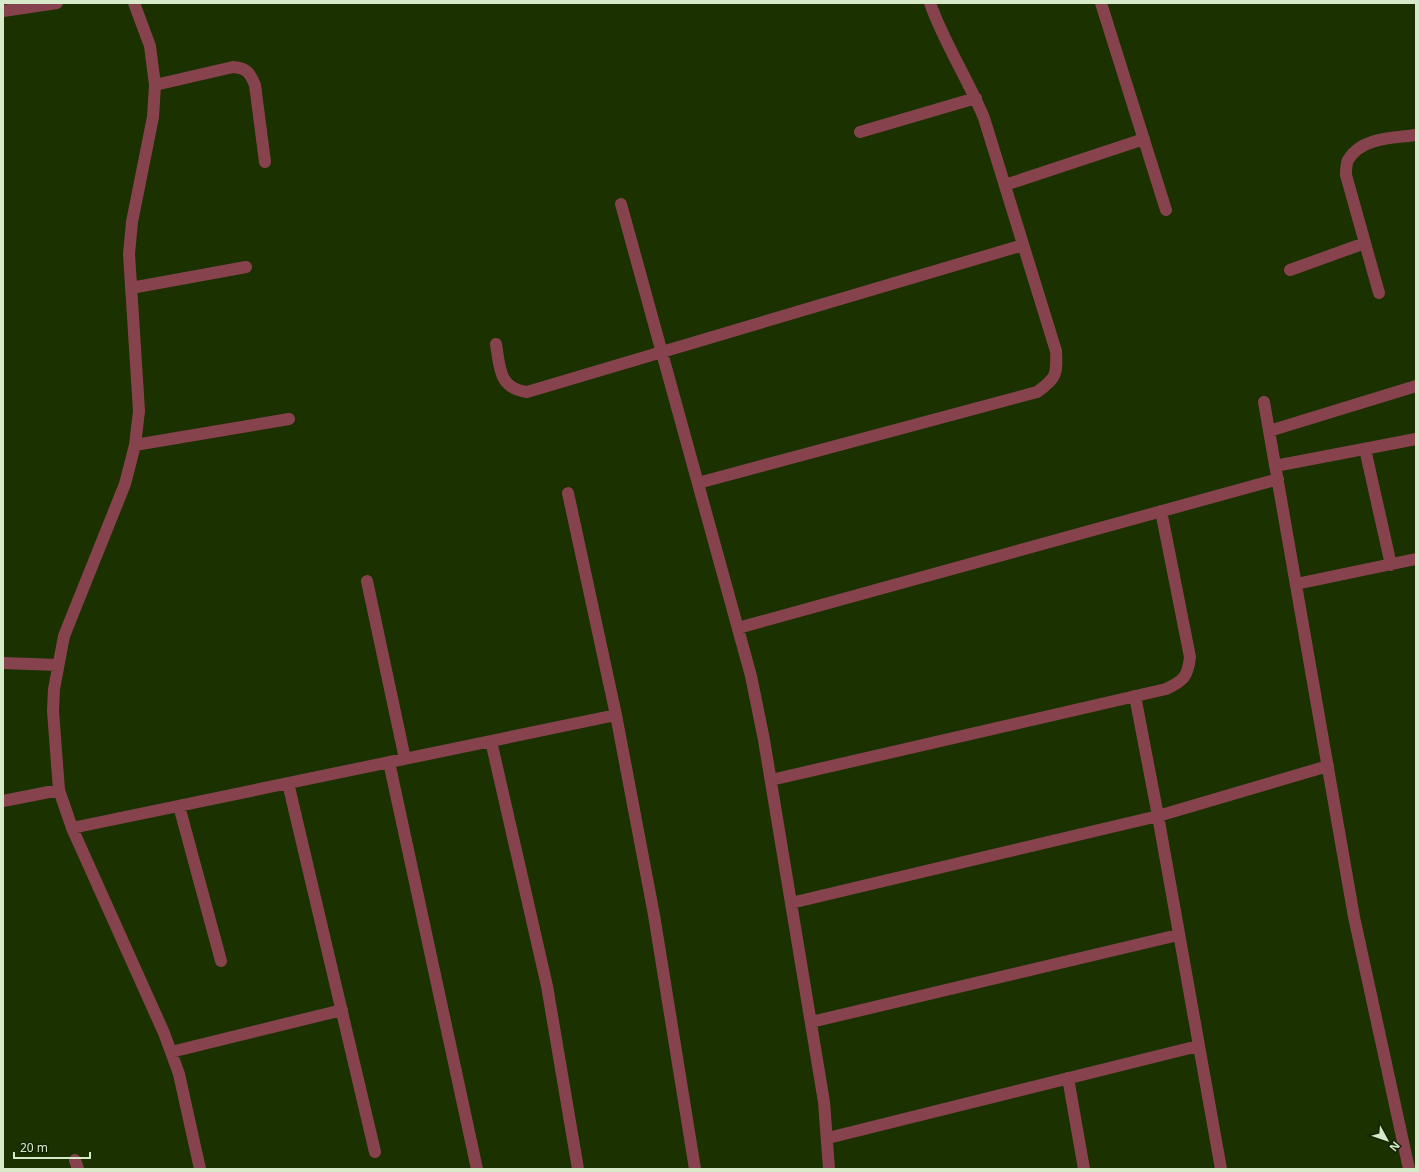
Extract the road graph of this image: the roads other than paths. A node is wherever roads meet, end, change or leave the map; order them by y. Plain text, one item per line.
1 (58, 3) edge
2 (134, 3) edge
3 (930, 3) edge
4 (1101, 3) edge
5 (3, 11) edge
6 (155, 85) junction
7 (976, 98) junction
8 (860, 132) dead end
9 (1416, 135) edge
10 (1144, 139) junction
11 (265, 162) dead end
12 (1005, 185) junction
13 (621, 204) dead end
14 (1166, 210) dead end
15 (1365, 243) junction
16 (1023, 245) junction
17 (246, 267) dead end
18 (1290, 270) dead end
19 (131, 288) junction
20 (1379, 293) dead end
21 (496, 344) dead end
22 (662, 351) junction
23 (1416, 386) edge
24 (1264, 402) dead end
25 (289, 419) dead end
26 (1269, 431) junction
27 (1416, 439) edge
28 (135, 445) junction
29 (1365, 449) junction
30 (1275, 466) junction
31 (1278, 479) junction
32 (698, 483) junction
33 (568, 493) dead end
34 (1161, 511) junction
35 (1416, 559) edge
36 (1391, 565) junction
37 (367, 582) dead end
38 (1296, 584) junction
39 (738, 628) junction
40 (3, 663) edge
41 (58, 665) junction
42 (1135, 696) junction
43 (616, 715) junction
44 (491, 741) junction
45 (404, 759) junction
46 (389, 762) junction
47 (1328, 766) junction
48 (771, 780) junction
49 (288, 783) junction
50 (59, 790) junction
51 (3, 801) edge
52 (179, 806) junction
53 (1158, 816) junction
54 (72, 828) junction
55 (791, 903) junction
56 (1178, 934) junction
57 (221, 961) dead end
58 (342, 1010) junction
59 (811, 1022) junction
60 (1198, 1046) junction
61 (171, 1052) junction
62 (1068, 1078) junction
63 (828, 1138) junction
64 (375, 1152) dead end
65 (200, 1169) edge
66 (477, 1169) edge
67 (578, 1169) edge
68 (695, 1169) edge
69 (829, 1169) edge
70 (1084, 1169) edge
71 (1221, 1169) edge
72 (1409, 1169) edge

1 - 5 street
2 - 6 street
3 - 7 street
4 - 10 street
6 - 11 street
6 - 19 street
7 - 8 street
7 - 12 street
9 - 15 street
10 - 12 street
10 - 14 street
12 - 16 street
13 - 22 street
15 - 18 street
15 - 20 street
16 - 22 street
16 - 32 street
17 - 19 street
19 - 28 street
21 - 22 street
22 - 32 street
23 - 26 street
24 - 26 street
25 - 28 street
26 - 30 street
27 - 29 street
28 - 41 street
29 - 30 street
29 - 36 street
30 - 31 street
31 - 34 street
31 - 38 street
32 - 39 street
33 - 43 street
34 - 39 street
34 - 42 street
35 - 36 street
36 - 38 street
37 - 45 street
38 - 47 street
39 - 48 street
40 - 41 street
41 - 50 street
42 - 48 street
42 - 53 street
43 - 44 street
43 - 68 street
44 - 45 street
44 - 67 street
45 - 46 street
46 - 49 street
46 - 66 street
47 - 53 street
47 - 72 street
48 - 55 street
49 - 52 street
49 - 58 street
50 - 51 street
50 - 54 street
52 - 54 street
52 - 57 street
53 - 55 street
53 - 56 street
54 - 61 street
55 - 59 street
56 - 59 street
56 - 60 street
58 - 61 street
58 - 64 street
59 - 63 street
60 - 62 street
60 - 71 street
61 - 65 street
62 - 63 street
62 - 70 street
63 - 69 street

